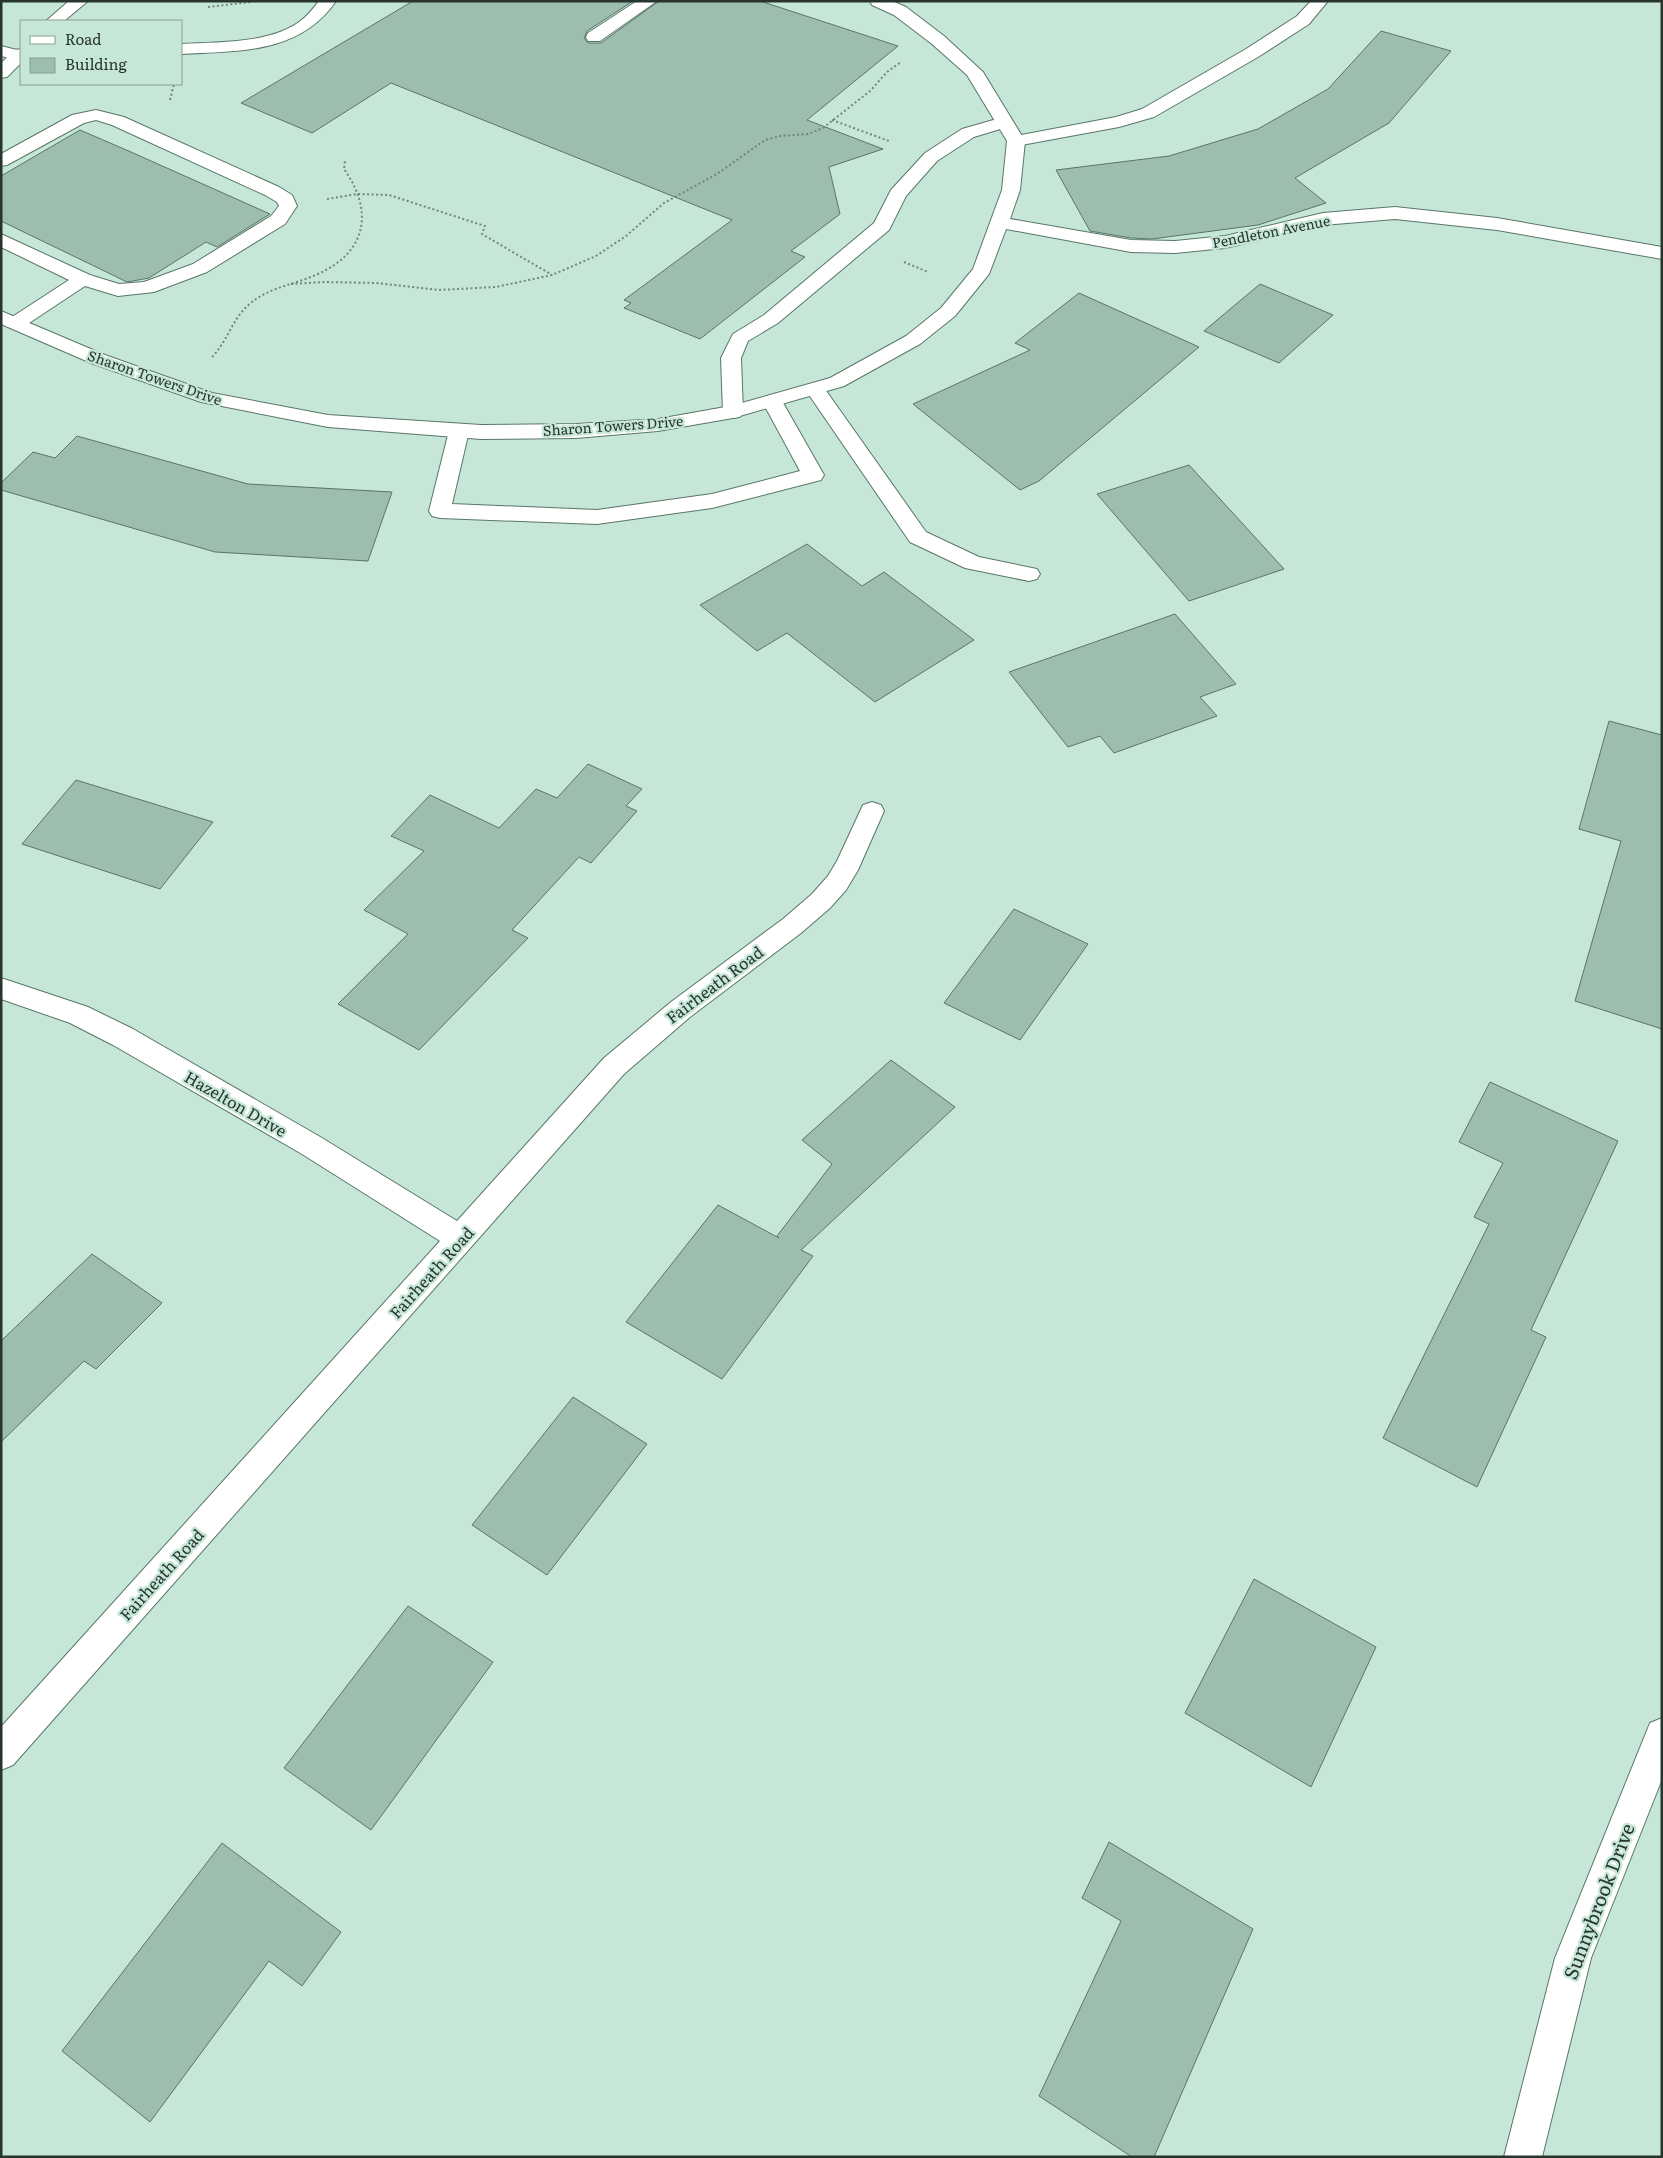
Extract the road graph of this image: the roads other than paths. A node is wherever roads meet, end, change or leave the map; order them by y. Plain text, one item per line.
1 (80, 1) edge
2 (328, 1) edge
3 (649, 1) edge
4 (878, 1) edge
5 (1320, 1) edge
6 (55, 20) edge
7 (594, 37) dead end
8 (182, 49) edge
9 (1, 51) edge
10 (20, 55) edge
11 (20, 56) edge
12 (1, 73) edge
13 (1004, 122) junction
14 (1016, 141) junction
15 (1, 161) edge
16 (1000, 222) junction
17 (1, 240) edge
18 (1662, 253) edge
19 (83, 279) junction
20 (9, 320) edge
21 (815, 389) junction
22 (772, 401) junction
23 (733, 412) junction
24 (459, 431) junction
25 (1029, 574) dead end
26 (872, 811) dead end
27 (1, 988) edge
28 (461, 1239) junction
29 (1662, 1735) edge
30 (1, 1753) edge
31 (1523, 2157) edge

1 - 6 street
2 - 8 street
3 - 7 street
4 - 13 street
5 - 14 street
9 - 10 street
11 - 12 street
13 - 14 street
13 - 23 street
14 - 16 street, Sharon Towers Drive
15 - 19 street
16 - 18 street, Pendleton Avenue
16 - 21 street, Sharon Towers Drive
17 - 19 street
19 - 20 street
20 - 24 street, Sharon Towers Drive
21 - 22 street, Sharon Towers Drive
21 - 25 street
22 - 23 street, Sharon Towers Drive
22 - 24 street
23 - 24 street, Sharon Towers Drive
26 - 28 street, Fairheath Road
27 - 28 street, Hazelton Drive
28 - 30 street, Fairheath Road
29 - 31 street, Sunnybrook Drive

